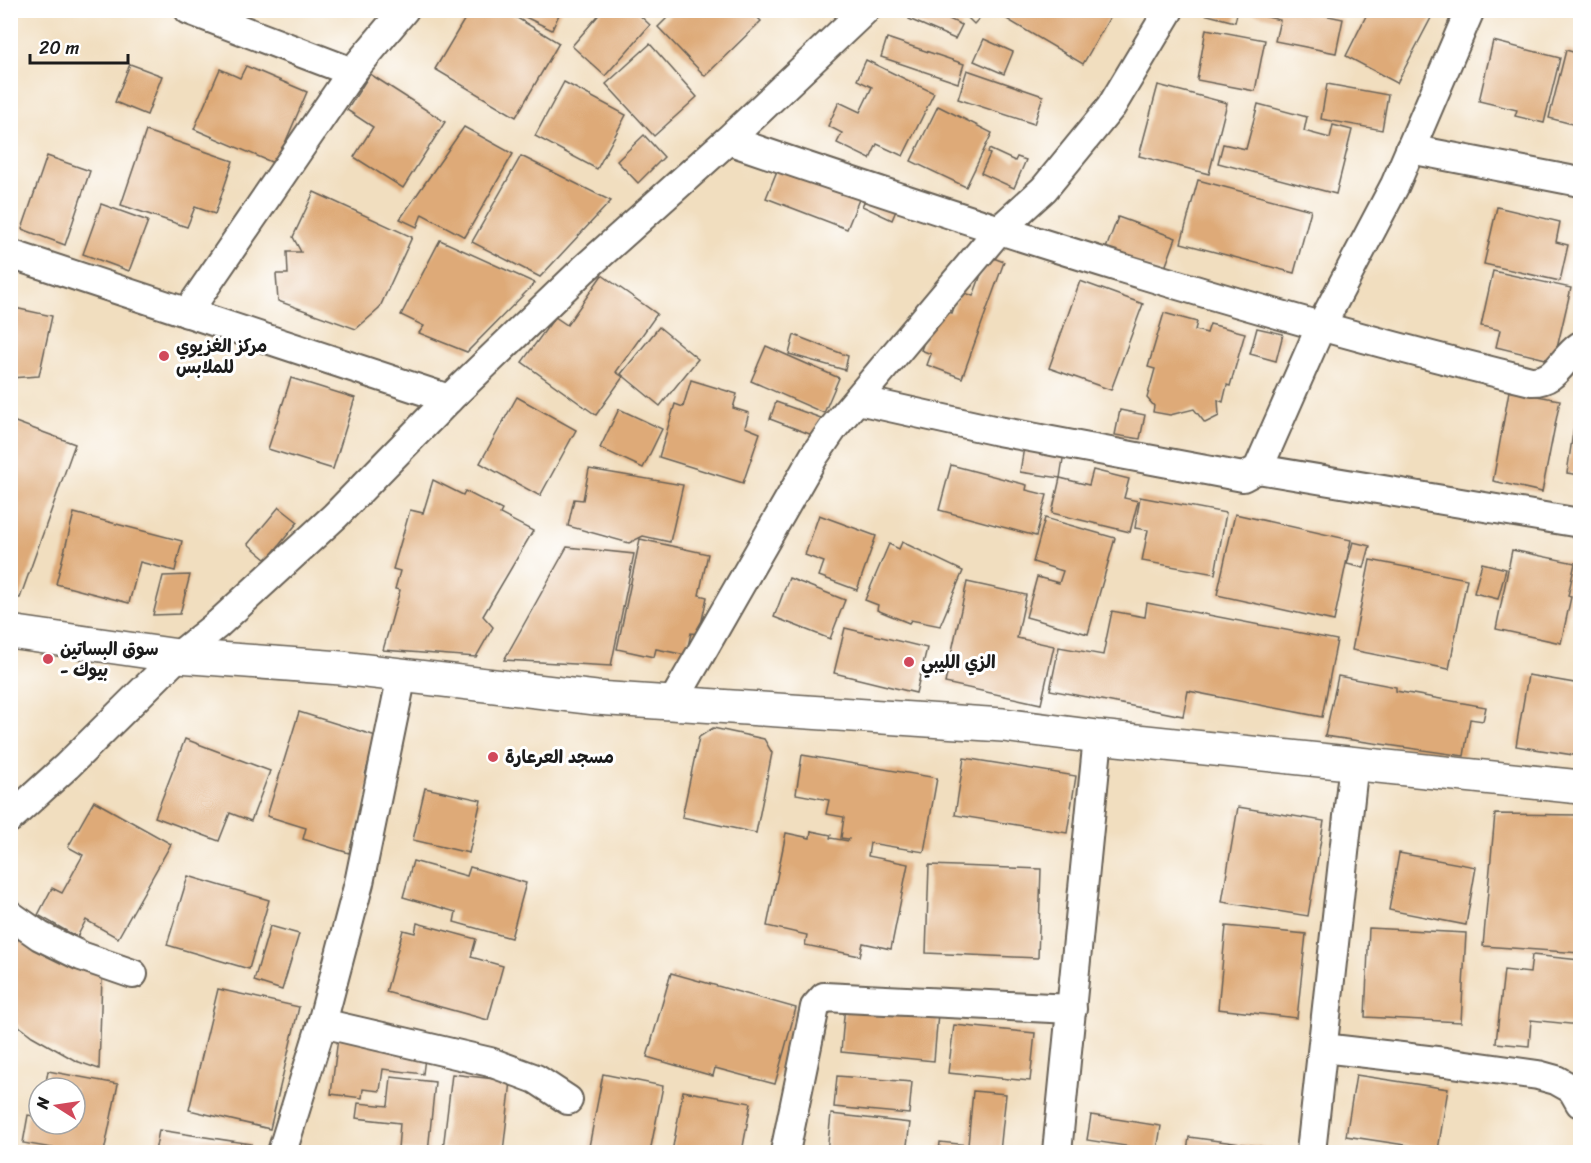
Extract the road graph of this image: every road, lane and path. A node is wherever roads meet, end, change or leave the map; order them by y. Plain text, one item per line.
1 (189, 10) edge
2 (404, 10) edge
3 (866, 10) edge
4 (1169, 10) edge
5 (1470, 10) edge
6 (352, 72) junction
7 (728, 140) junction
8 (1410, 149) junction
9 (1581, 182) edge
10 (999, 231) junction
11 (10, 254) edge
12 (188, 313) junction
13 (1321, 326) junction
14 (1581, 346) edge
15 (449, 399) junction
16 (858, 400) junction
17 (1258, 469) junction
18 (1581, 523) edge
19 (10, 632) edge
20 (178, 656) junction
21 (402, 675) junction
22 (673, 702) junction
23 (1098, 737) junction
24 (1354, 762) junction
25 (1581, 787) edge
26 (10, 818) edge
27 (10, 915) edge
28 (133, 974) dead end
29 (1072, 1009) junction
30 (322, 1023) junction
31 (1323, 1048) junction
32 (567, 1100) dead end
33 (1581, 1103) edge
34 (282, 1152) edge
35 (785, 1152) edge
36 (1057, 1152) edge
37 (1311, 1152) edge

1 - 6 street
2 - 6 street
3 - 7 street
4 - 10 street
5 - 8 street
6 - 12 street
7 - 10 street
7 - 15 street
8 - 9 street
8 - 13 street
10 - 13 street
10 - 16 street
11 - 12 street
12 - 15 street
13 - 14 street
13 - 17 street
15 - 20 street
16 - 17 street
16 - 22 street
17 - 18 street
19 - 20 main road
20 - 21 main road
20 - 26 street
21 - 22 main road
21 - 30 street
22 - 23 main road
23 - 24 main road
23 - 29 street
24 - 25 main road
24 - 31 street
27 - 28 street
29 - 35 street
29 - 36 street
30 - 32 street
30 - 34 street
31 - 33 street
31 - 37 street

